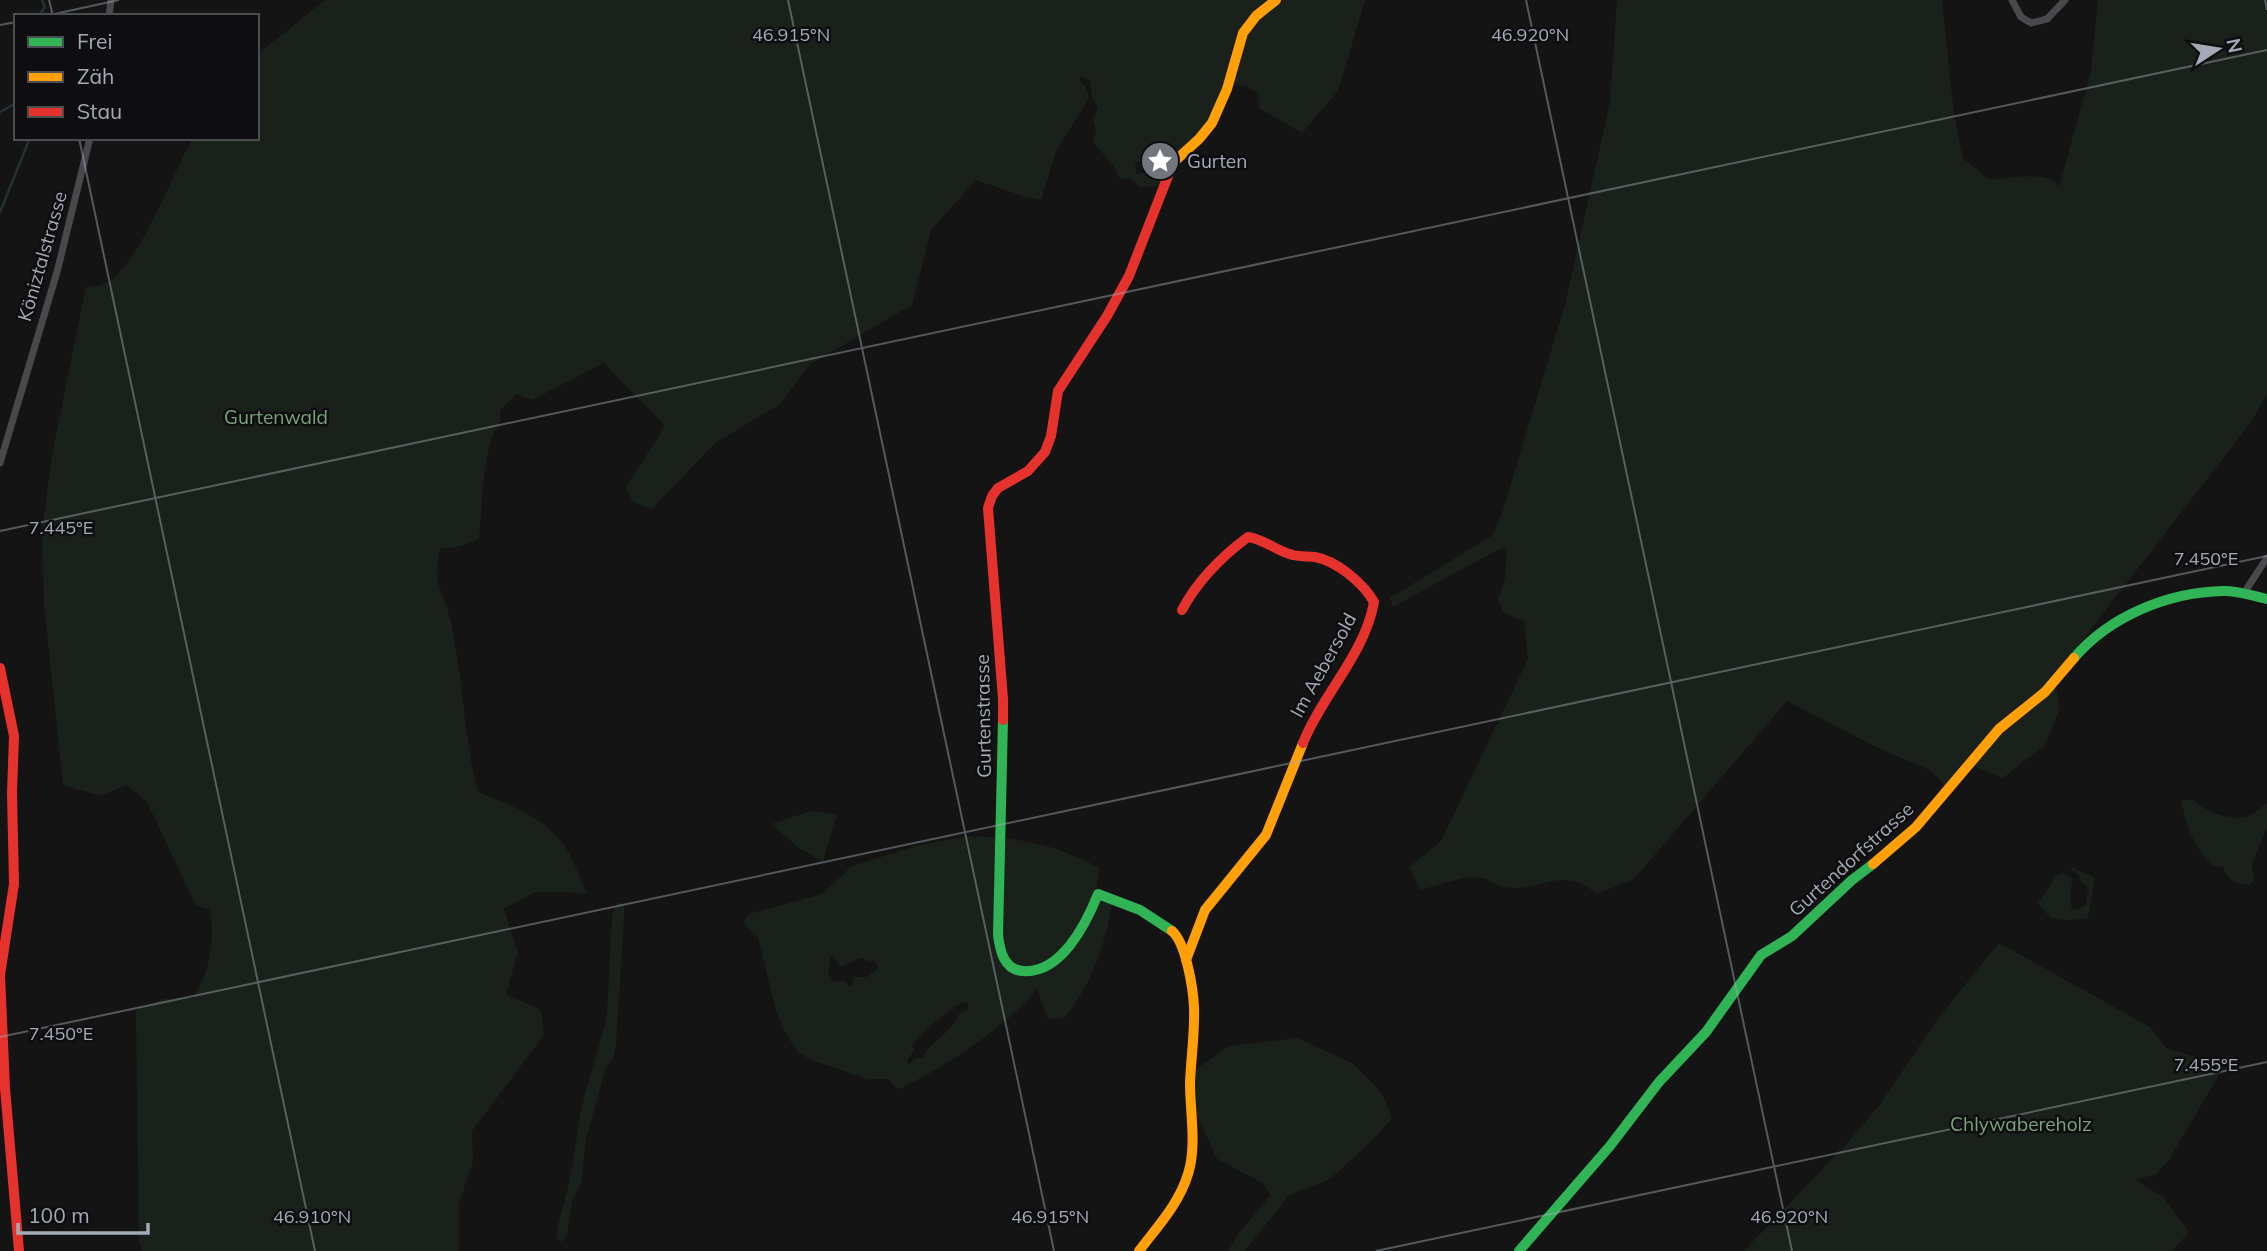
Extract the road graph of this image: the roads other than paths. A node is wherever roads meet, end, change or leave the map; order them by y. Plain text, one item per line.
1 (1276, 0) edge
2 (2012, 0) edge
3 (2065, 0) edge
4 (90, 140) edge
5 (0, 463) edge
6 (2267, 558) edge
7 (2244, 593) junction
8 (2267, 598) edge
9 (1182, 610) dead end
10 (0, 668) edge
11 (3, 936) edge
12 (1186, 960) junction
13 (0, 975) edge
14 (19, 1251) edge
15 (1139, 1251) edge
16 (1519, 1251) edge

1 - 12 street, Gurtenstrasse
2 - 3 street
4 - 5 street, Köniztalstrasse
6 - 7 street
7 - 8 street, Gurtendorfstrasse
7 - 16 street, Gurtendorfstrasse
9 - 12 street, Im Aebersold
10 - 11 street
11 - 13 street
12 - 15 street, Gurtenstrasse
13 - 14 street

